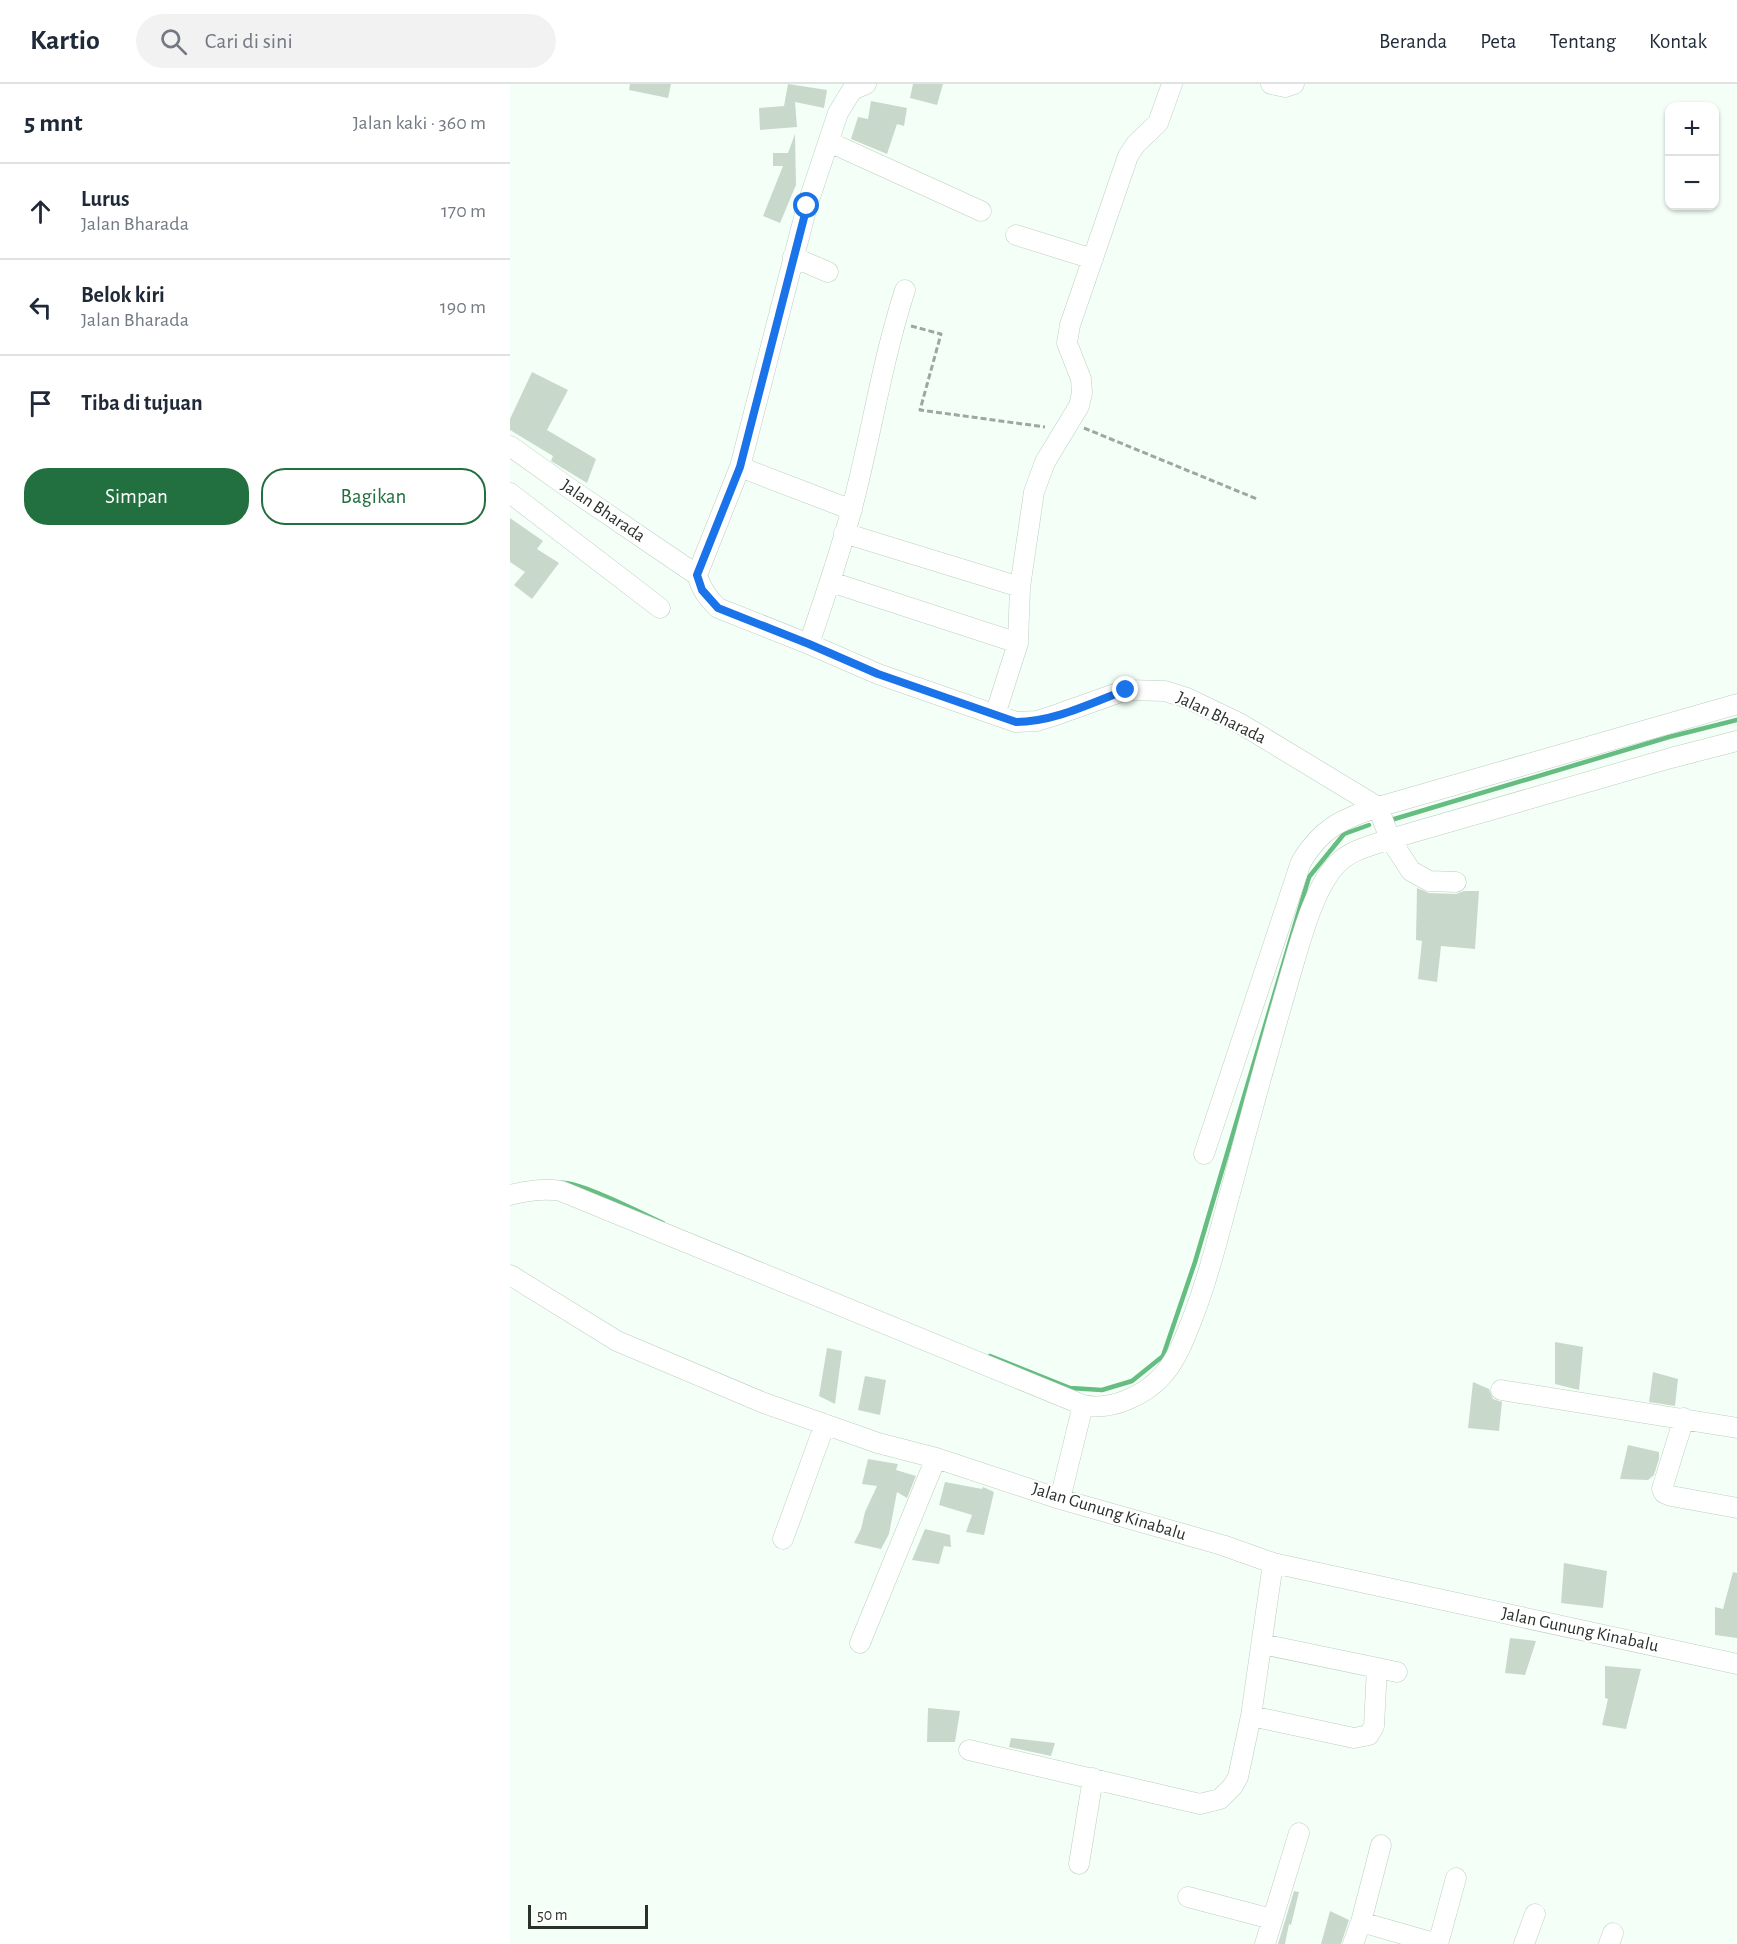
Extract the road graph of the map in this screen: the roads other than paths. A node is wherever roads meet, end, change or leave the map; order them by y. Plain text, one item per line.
1 (866, 84) edge
2 (1172, 84) edge
3 (1271, 84) edge
4 (1294, 84) edge
5 (828, 142) junction
6 (981, 212) dead end
7 (1016, 236) dead end
8 (793, 256) junction
9 (1093, 259) junction
10 (828, 272) dead end
11 (905, 290) dead end
12 (510, 446) edge
13 (740, 467) junction
14 (510, 493) edge
15 (852, 510) junction
16 (844, 533) junction
17 (697, 575) junction
18 (831, 582) junction
19 (1020, 587) junction
20 (660, 608) dead end
21 (1018, 643) junction
22 (809, 644) junction
23 (1737, 704) edge
24 (995, 716) junction
25 (1737, 741) edge
26 (1384, 823) junction
27 (1456, 882) dead end
28 (1204, 1154) dead end
29 (510, 1195) edge
30 (510, 1275) edge
31 (1501, 1390) dead end
32 (1083, 1405) junction
33 (1684, 1418) junction
34 (825, 1424) junction
35 (1737, 1428) edge
36 (936, 1458) junction
37 (1060, 1499) junction
38 (1737, 1508) edge
39 (783, 1539) dead end
40 (1273, 1563) junction
41 (860, 1643) dead end
42 (1262, 1644) junction
43 (1737, 1664) edge
44 (1377, 1668) junction
45 (1397, 1672) dead end
46 (1251, 1716) junction
47 (969, 1750) dead end
48 (1093, 1778) junction
49 (1299, 1833) dead end
50 (1381, 1845) dead end
51 (1079, 1864) dead end
52 (1456, 1878) dead end
53 (1188, 1897) dead end
54 (1534, 1914) dead end
55 (1272, 1919) junction
56 (1361, 1922) junction
57 (1265, 1944) edge
58 (1353, 1944) edge
59 (1438, 1944) edge
60 (1524, 1944) edge

1 - 5 street
2 - 9 street
3 - 4 street
5 - 6 street
5 - 8 street
7 - 9 street
8 - 10 street
8 - 13 street
9 - 19 street
11 - 15 street
12 - 17 street, Jalan Bharada
13 - 15 street
13 - 17 street
14 - 20 street
15 - 16 street
16 - 18 street
16 - 19 street
17 - 22 street, Jalan Bharada
18 - 21 street
18 - 22 street
19 - 21 street
21 - 24 street
22 - 24 street, Jalan Bharada
23 - 26 street
24 - 26 street, Jalan Bharada
25 - 26 street
26 - 27 street
26 - 28 street
26 - 32 street
29 - 32 street
30 - 34 street, Jalan Gunung Kinabalu
31 - 33 street
32 - 37 street
33 - 35 street
33 - 38 street
34 - 36 street, Jalan Gunung Kinabalu
34 - 39 street
36 - 37 street, Jalan Gunung Kinabalu
36 - 41 street
37 - 40 street, Jalan Gunung Kinabalu
40 - 42 street
40 - 43 street, Jalan Gunung Kinabalu
42 - 44 street
42 - 46 street
44 - 45 street
44 - 46 street
46 - 48 street
47 - 48 street
48 - 51 street
49 - 55 street
50 - 56 street
52 - 59 street
53 - 55 street
54 - 60 street
55 - 57 street
56 - 58 street
56 - 59 street

